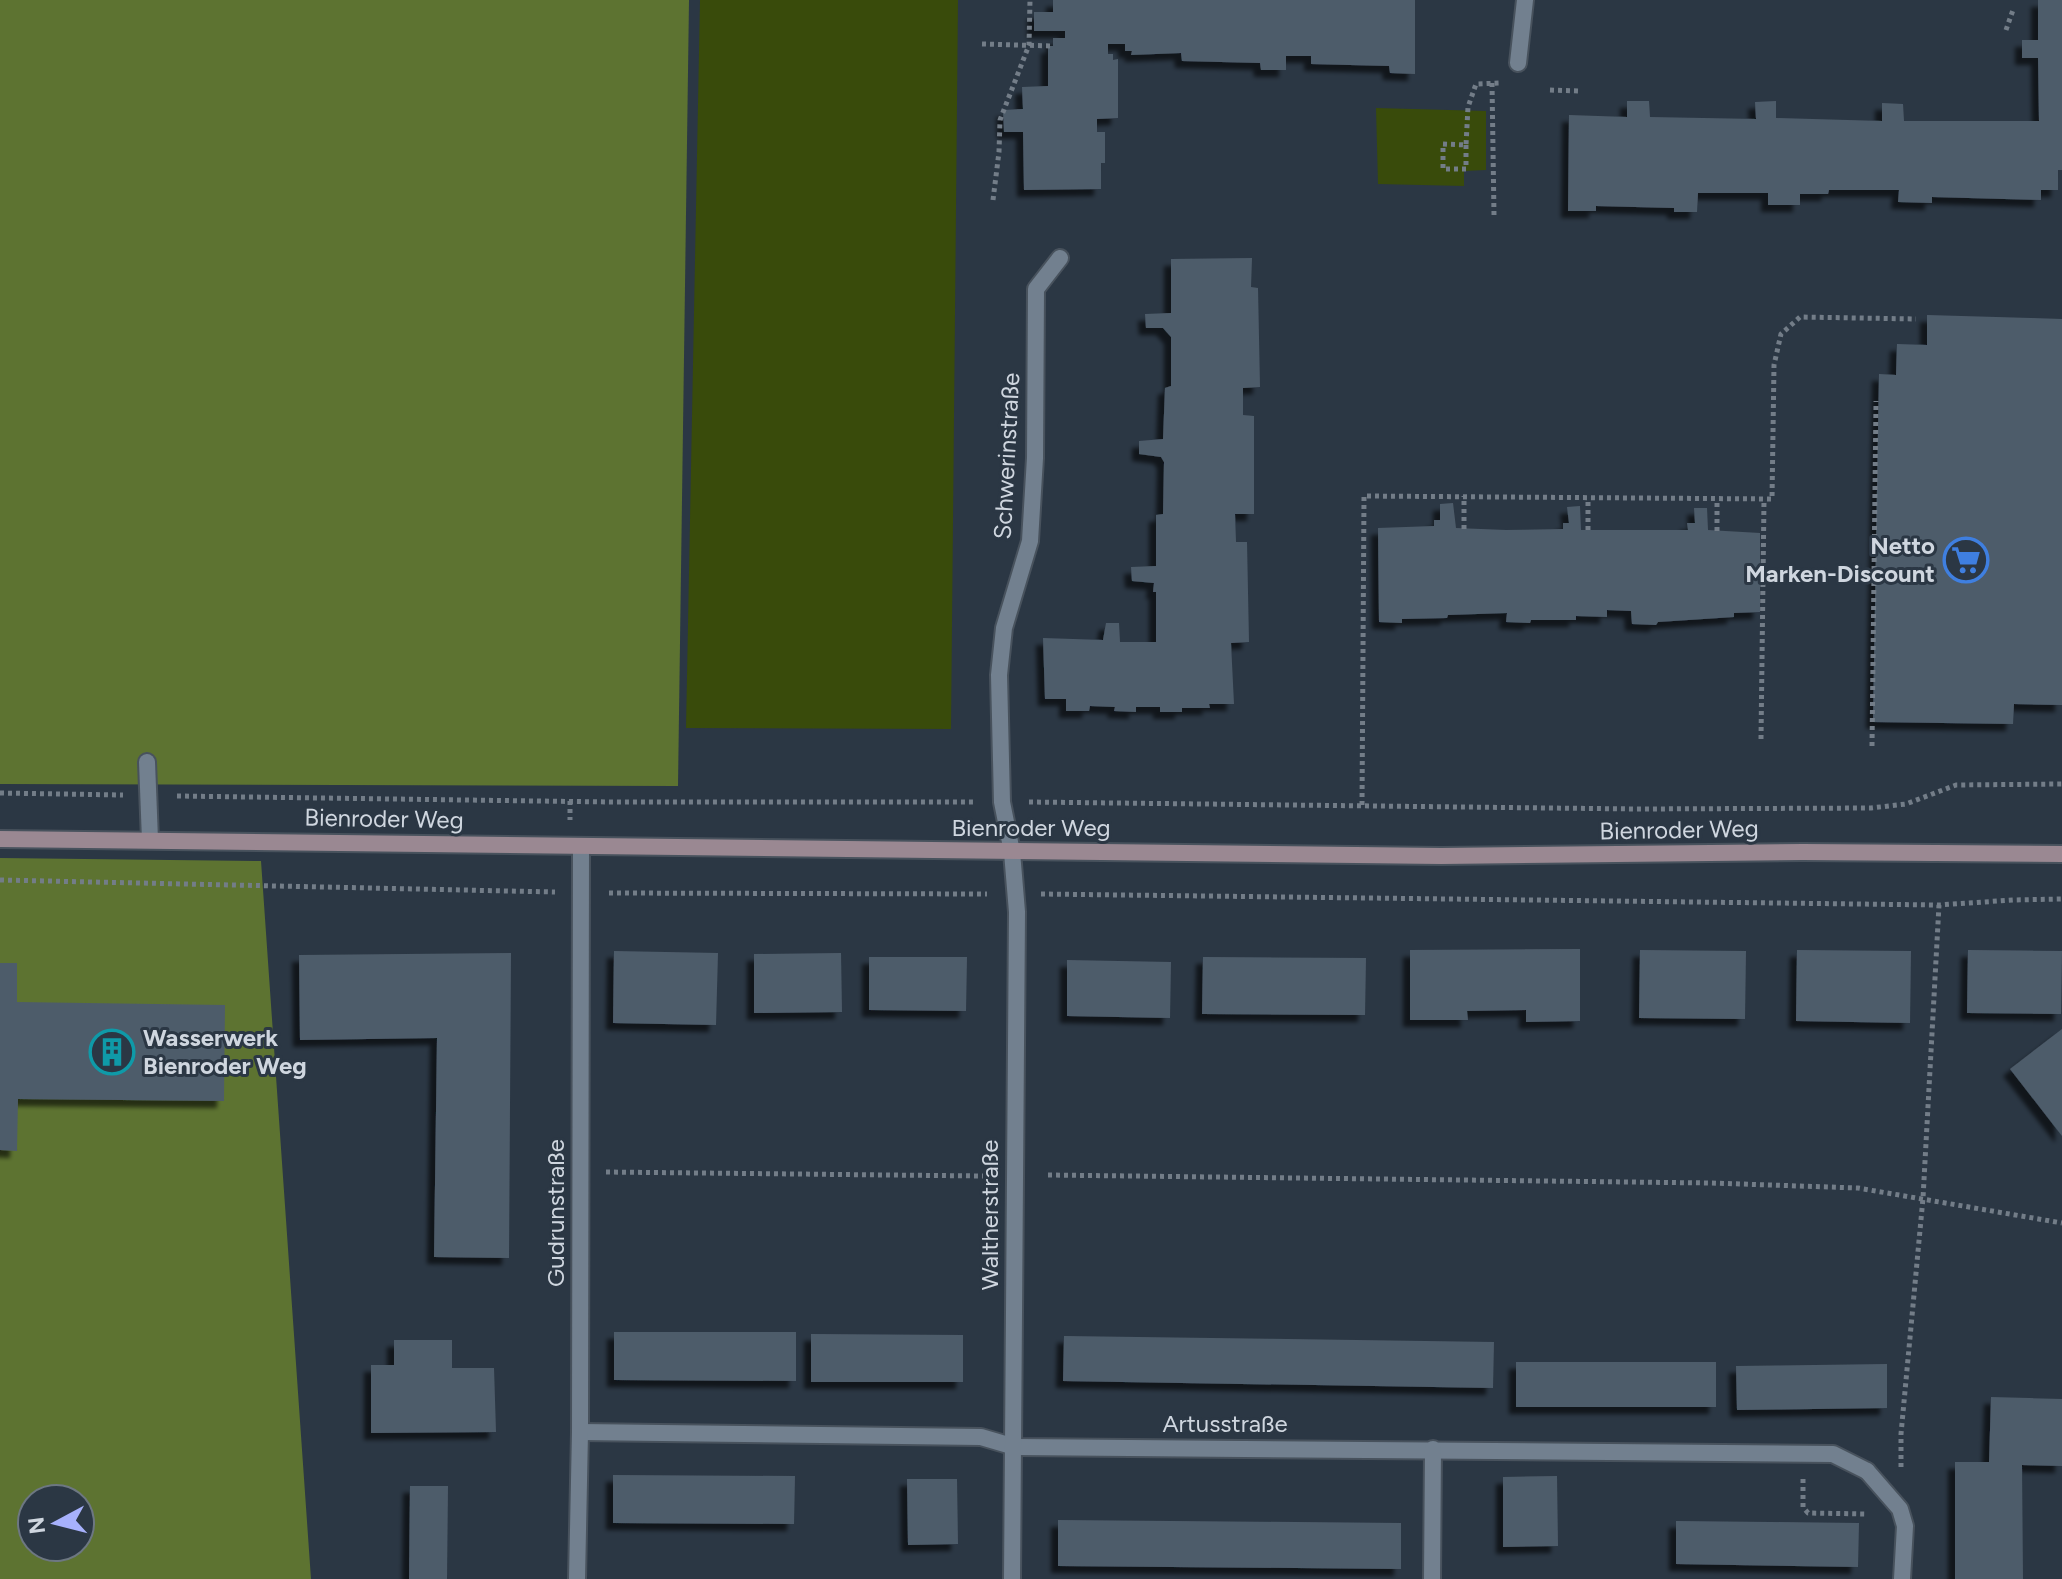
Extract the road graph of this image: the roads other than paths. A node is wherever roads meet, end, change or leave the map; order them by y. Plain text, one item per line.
1 (1525, 0) edge
2 (1518, 63) dead end
3 (1060, 258) dead end
4 (147, 762) dead end
5 (0, 839) edge
6 (150, 840) junction
7 (581, 847) junction
8 (1012, 852) junction
9 (2062, 854) edge
10 (580, 1432) junction
11 (1015, 1447) junction
12 (1433, 1449) junction
13 (577, 1579) edge
14 (1012, 1579) edge
15 (1432, 1579) edge
16 (1902, 1579) edge

1 - 2 street
3 - 8 street, Schwerinstraße
4 - 6 street
5 - 6 main road, Bienroder Weg
6 - 7 main road, Bienroder Weg
7 - 8 main road, Bienroder Weg
7 - 10 street, Gudrunstraße
8 - 9 main road, Bienroder Weg
8 - 11 street, Waltherstraße
10 - 11 street, Artusstraße
10 - 13 street, Gudrunstraße
11 - 12 street, Artusstraße
11 - 14 street, Waltherstraße
12 - 15 street
12 - 16 street, Artusstraße

